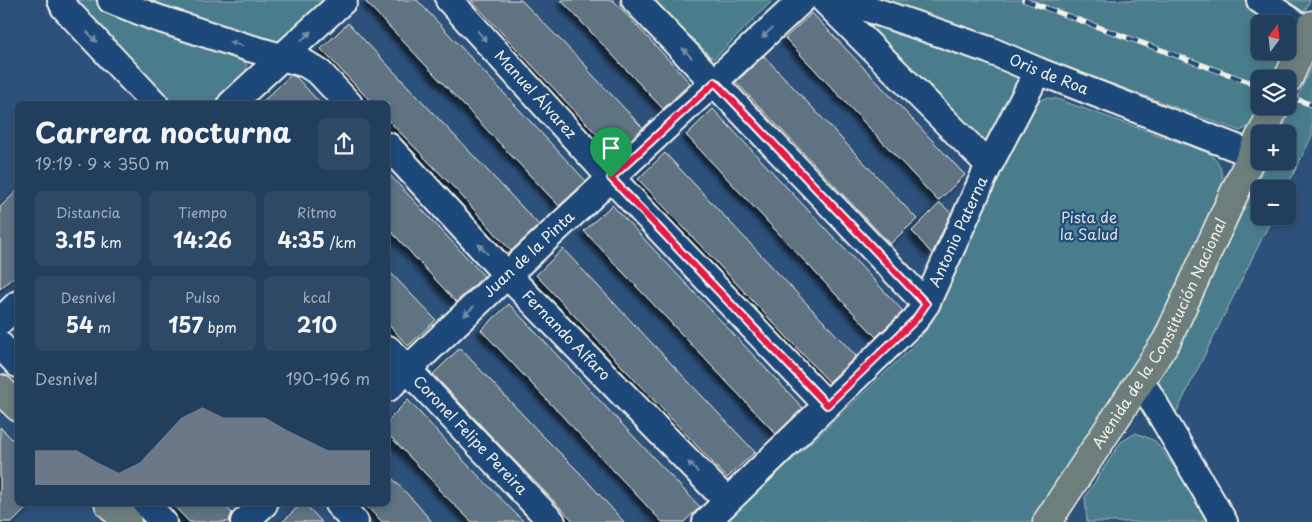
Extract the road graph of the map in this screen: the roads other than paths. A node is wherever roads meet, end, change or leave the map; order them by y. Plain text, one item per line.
1 (61, 0) edge
2 (111, 0) edge
3 (344, 0) edge
4 (449, 0) edge
5 (635, 0) edge
6 (802, 0) edge
7 (824, 0) edge
8 (843, 0) edge
9 (1260, 0) edge
10 (1311, 31) edge
11 (282, 57) junction
12 (1292, 70) edge
13 (1038, 71) junction
14 (715, 82) junction
15 (153, 101) edge
16 (234, 101) edge
17 (346, 101) edge
18 (1251, 140) edge
19 (390, 148) edge
20 (1251, 157) edge
21 (989, 165) junction
22 (611, 178) junction
23 (507, 274) junction
24 (926, 304) junction
25 (15, 307) edge
26 (0, 321) edge
27 (0, 345) edge
28 (390, 351) edge
29 (15, 361) edge
30 (407, 370) junction
31 (1141, 381) junction
32 (390, 386) edge
33 (0, 388) edge
34 (15, 404) edge
35 (827, 405) junction
36 (728, 502) junction
37 (148, 506) edge
38 (262, 506) edge
39 (340, 506) edge
40 (1054, 519) edge
41 (163, 522) edge
42 (244, 522) edge
43 (356, 522) edge
44 (552, 522) edge
45 (706, 522) edge
46 (1224, 522) edge

1 -> 15 street
11 -> 2 street
11 -> 3 street
4 -> 22 street, Manuel Álvarez
14 -> 5 street
6 -> 14 street, Juan de la Pinta
7 - 21 street
8 - 13 street, Oris de Roa
9 - 10 street
10 - 12 main road
11 - 16 street
11 - 17 street
13 - 18 street, Oris de Roa
13 - 21 street, Antonio Paterna
14 - 22 street, Juan de la Pinta
14 - 24 street
23 -> 19 street, Fernando Alfaro
20 - 31 main road, Avenida de la Constitución Nacional
21 - 24 street, Antonio Paterna
22 - 23 street, Juan de la Pinta
22 - 35 street, Manuel Álvarez
23 -> 30 street, Juan de la Pinta
36 -> 23 street, Fernando Alfaro
24 - 35 street, Antonio Paterna
25 - 26 street
27 - 29 street
28 - 30 street, Coronel Felipe Pereira
30 - 32 street, Juan de la Pinta
30 - 44 street, Coronel Felipe Pereira
31 - 40 main road, Avenida de la Constitución Nacional
31 - 46 street
33 - 34 main road
35 - 36 street, Antonio Paterna
36 - 45 street, Antonio Paterna
37 - 41 street
38 - 42 street
39 - 43 street

